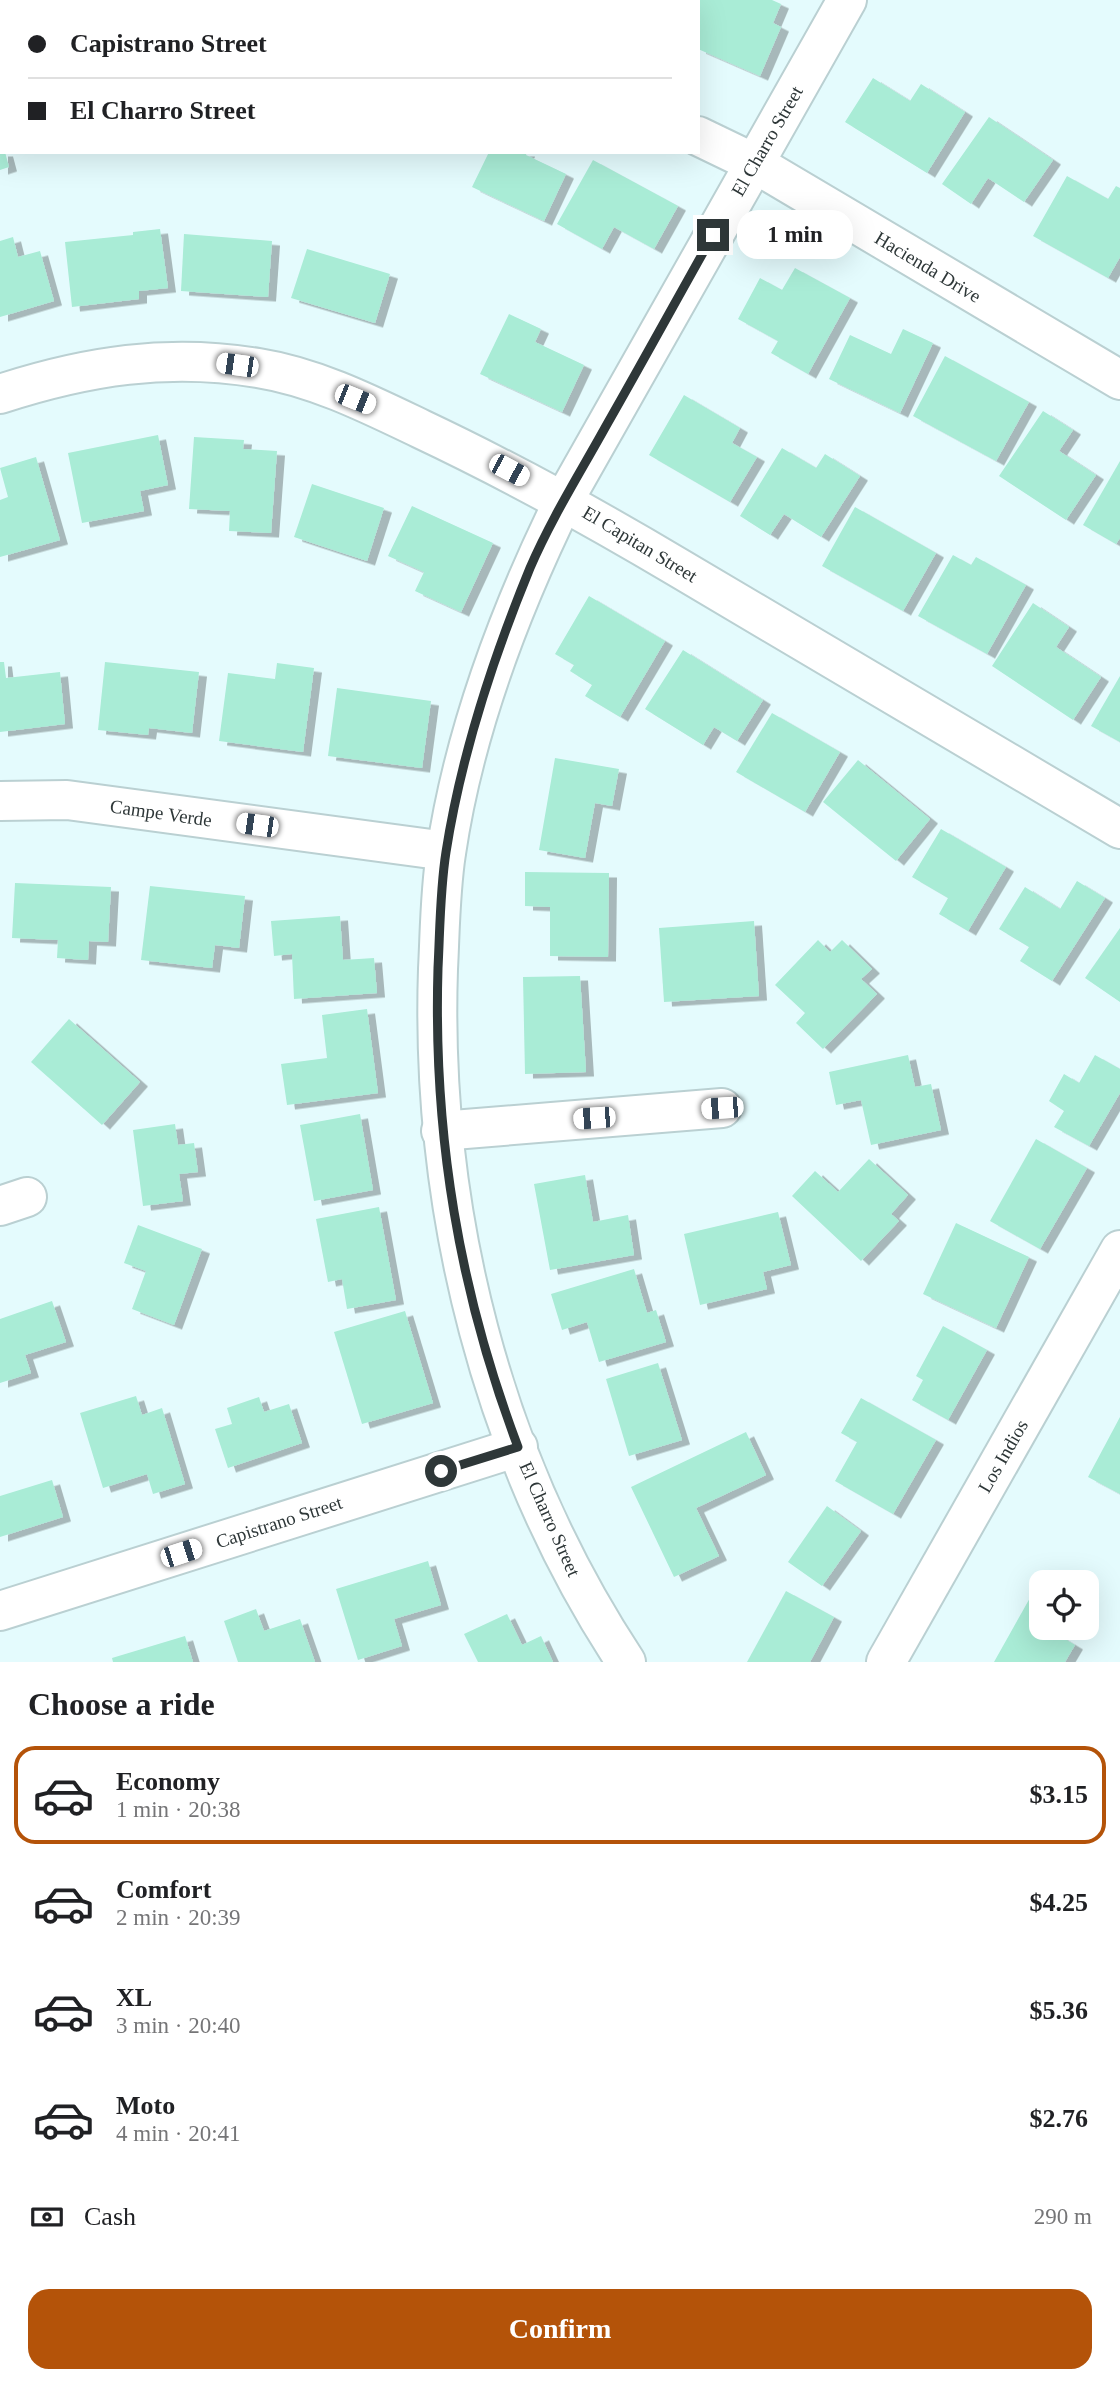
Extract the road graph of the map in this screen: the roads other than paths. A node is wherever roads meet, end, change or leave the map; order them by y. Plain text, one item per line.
1 (847, 0) edge
2 (700, 137) edge
3 (754, 163) junction
4 (1120, 380) edge
5 (0, 394) edge
6 (564, 500) junction
7 (0, 801) edge
8 (1120, 829) edge
9 (446, 851) junction
10 (722, 1108) dead end
11 (441, 1131) junction
12 (1120, 1250) edge
13 (518, 1447) junction
14 (0, 1611) edge
15 (626, 1662) edge
16 (886, 1662) edge

1 - 3 street, El Charro Street
2 - 3 street, Hacienda Drive
3 - 4 street, Hacienda Drive
3 - 6 street, El Charro Street
5 - 6 street, El Capitan Street
6 - 8 street, El Capitan Street
6 - 9 street, El Charro Street
7 - 9 street, Campe Verde
9 - 11 street, El Charro Street
10 - 11 street
11 - 13 street, El Charro Street
12 - 16 street, Los Indios
13 - 14 street, Capistrano Street
13 - 15 street, El Charro Street

